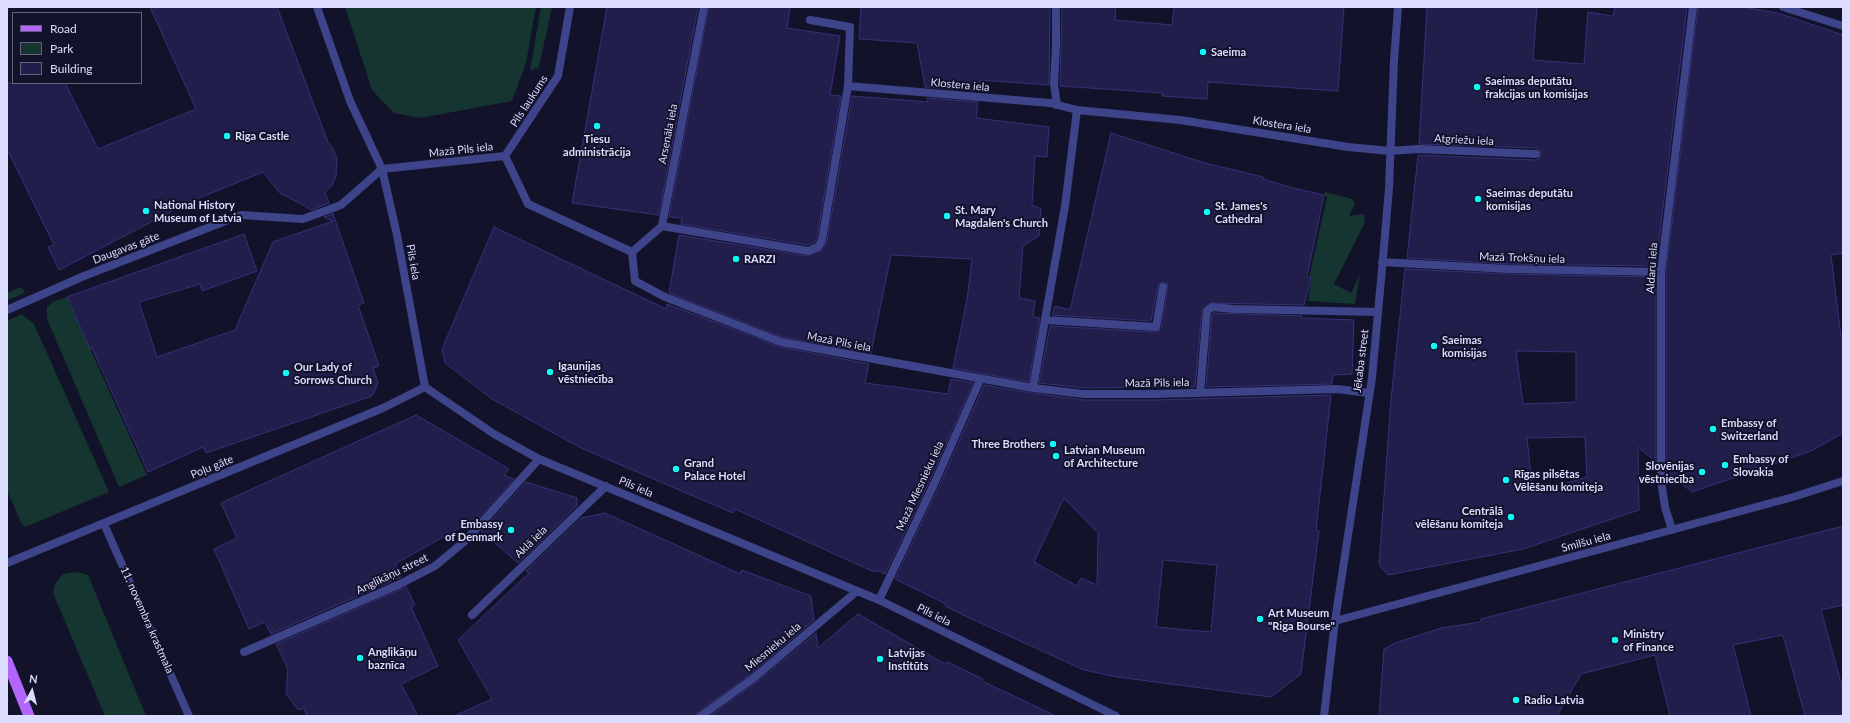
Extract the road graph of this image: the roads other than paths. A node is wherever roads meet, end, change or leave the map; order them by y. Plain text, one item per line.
1 (317, 7) edge
2 (570, 7) edge
3 (704, 7) edge
4 (1056, 7) edge
5 (1398, 7) edge
6 (1693, 7) edge
7 (1783, 7) edge
8 (810, 20) dead end
9 (1843, 26) edge
10 (848, 86) junction
11 (1053, 104) junction
12 (1076, 110) junction
13 (1390, 151) junction
14 (1536, 154) dead end
15 (505, 156) junction
16 (382, 169) junction
17 (662, 226) junction
18 (632, 252) junction
19 (1382, 262) junction
20 (1661, 272) junction
21 (1163, 286) dead end
22 (7, 310) edge
23 (1378, 312) junction
24 (1045, 320) junction
25 (980, 380) junction
26 (425, 387) junction
27 (1032, 388) junction
28 (1200, 393) junction
29 (1369, 393) junction
30 (539, 459) junction
31 (1843, 481) edge
32 (606, 486) junction
33 (104, 524) junction
34 (1672, 530) junction
35 (7, 564) edge
36 (857, 591) junction
37 (879, 600) junction
38 (472, 615) dead end
39 (1335, 621) junction
40 (244, 652) dead end
41 (7, 661) edge
42 (29, 716) edge
43 (189, 716) edge
44 (701, 716) edge
45 (1116, 716) edge
46 (1324, 716) edge

1 - 16 street, Pils iela
2 - 15 street, Pils laukums
3 - 17 street, Arsenāla iela
4 - 11 street
5 - 13 street, Jēkaba street
6 - 20 street, Aldaru iela
7 - 9 street
8 - 10 street
10 - 11 street, Klostera iela
10 - 17 street
11 - 12 street, Klostera iela
12 - 13 street, Klostera iela
12 - 24 street
13 - 14 street, Atgriežu iela
13 - 19 street, Jēkaba street
15 - 16 street, Mazā Pils iela
15 - 18 street, Mazā Pils iela
16 - 22 street, Daugavas gāte
16 - 26 street, Pils iela
17 - 18 street
18 - 25 street, Mazā Pils iela
19 - 20 street, Mazā Trokšņu iela
19 - 23 street, Jēkaba street
20 - 34 street, Aldaru iela
21 - 24 street
23 - 28 street
23 - 29 street, Jēkaba street
24 - 27 street
25 - 27 street, Mazā Pils iela
25 - 37 street, Mazā Miesnieku iela
26 - 30 street, Pils iela
26 - 33 street, Poļu gāte
27 - 28 street, Mazā Pils iela
28 - 29 street, Mazā Pils iela
29 - 39 street, Jēkaba street
30 - 32 street, Pils iela
30 - 40 street, Anglikāņu street
31 - 34 street, Smilšu iela
32 - 36 street, Pils iela
32 - 38 street, Aklā iela
33 - 35 street, Poļu gāte
33 - 43 street, 11. novembra krastmala
34 - 39 street, Smilšu iela
36 - 37 street, Pils iela
36 - 44 street, Miesnieku iela
37 - 45 street, Pils iela
39 - 46 street, Jēkaba street
41 - 42 main road

